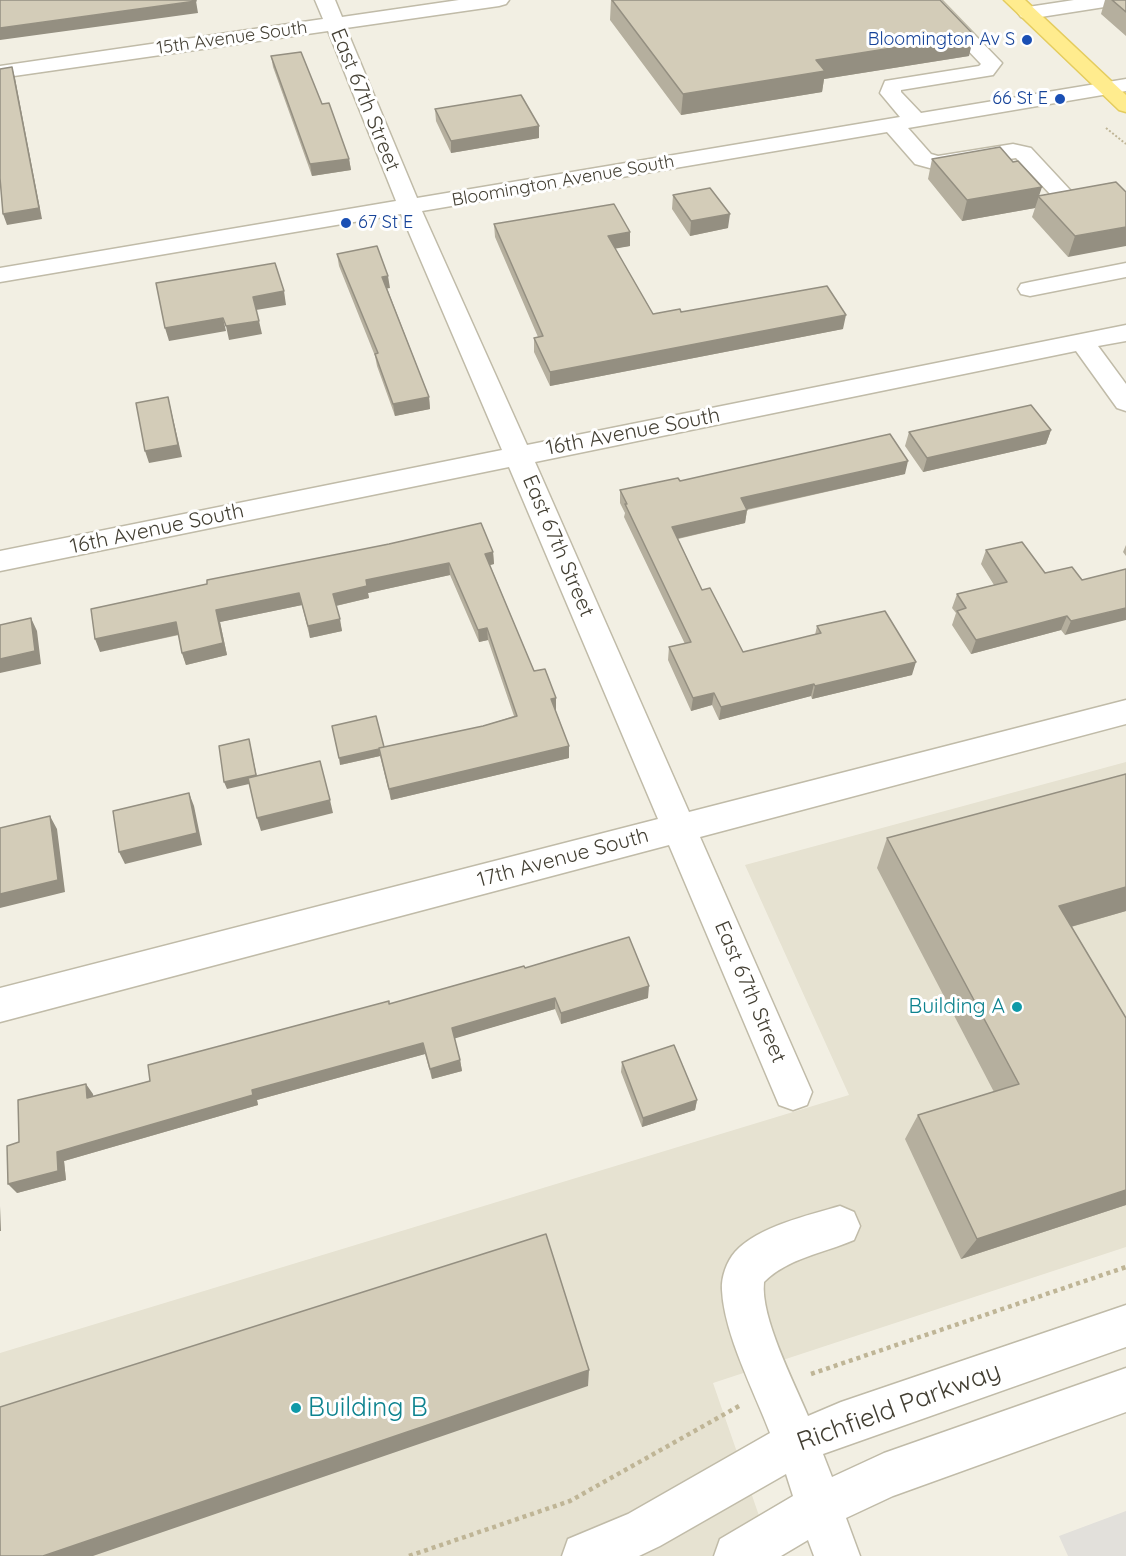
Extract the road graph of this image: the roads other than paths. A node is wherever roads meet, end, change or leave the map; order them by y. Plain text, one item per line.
1 (499, 0) edge
2 (930, 0) edge
3 (1098, 1) edge
4 (1021, 7) edge
5 (329, 12) edge
6 (0, 72) edge
7 (1117, 87) edge
8 (1126, 106) edge
9 (916, 121) junction
10 (892, 125) junction
11 (1060, 191) edge
12 (409, 208) junction
13 (1126, 270) edge
14 (0, 275) edge
15 (1030, 289) dead end
16 (1126, 333) edge
17 (1083, 342) junction
18 (1125, 400) edge
19 (518, 455) junction
20 (0, 561) edge
21 (1126, 712) edge
22 (680, 827) junction
23 (0, 1005) edge
24 (793, 1092) dead end
25 (840, 1226) dead end
26 (1126, 1326) edge
27 (1126, 1390) edge
28 (797, 1443) junction
29 (819, 1507) junction
30 (585, 1556) edge
31 (737, 1556) edge
32 (837, 1556) edge

1 - 5 street, 15th Avenue South
2 - 9 street
3 - 4 street
4 - 7 main road
5 - 6 street, 15th Avenue South
5 - 12 street, East 67th Street
7 - 8 main road
7 - 9 street, Bloomington Avenue South
9 - 10 street, Bloomington Avenue South
10 - 11 street
10 - 12 street, Bloomington Avenue South
12 - 14 street, Bloomington Avenue South
12 - 19 street, East 67th Street
13 - 15 street
16 - 17 street, 16th Avenue South
17 - 18 street
17 - 19 street, 16th Avenue South
19 - 20 street, 16th Avenue South
19 - 22 street, East 67th Street
21 - 22 street, 17th Avenue South
22 - 23 street, 17th Avenue South
22 - 24 street, East 67th Street
25 - 28 street
26 - 28 street, Richfield Parkway
27 - 29 street
28 - 29 street
28 - 30 street, Richfield Parkway
29 - 31 street
29 - 32 street

